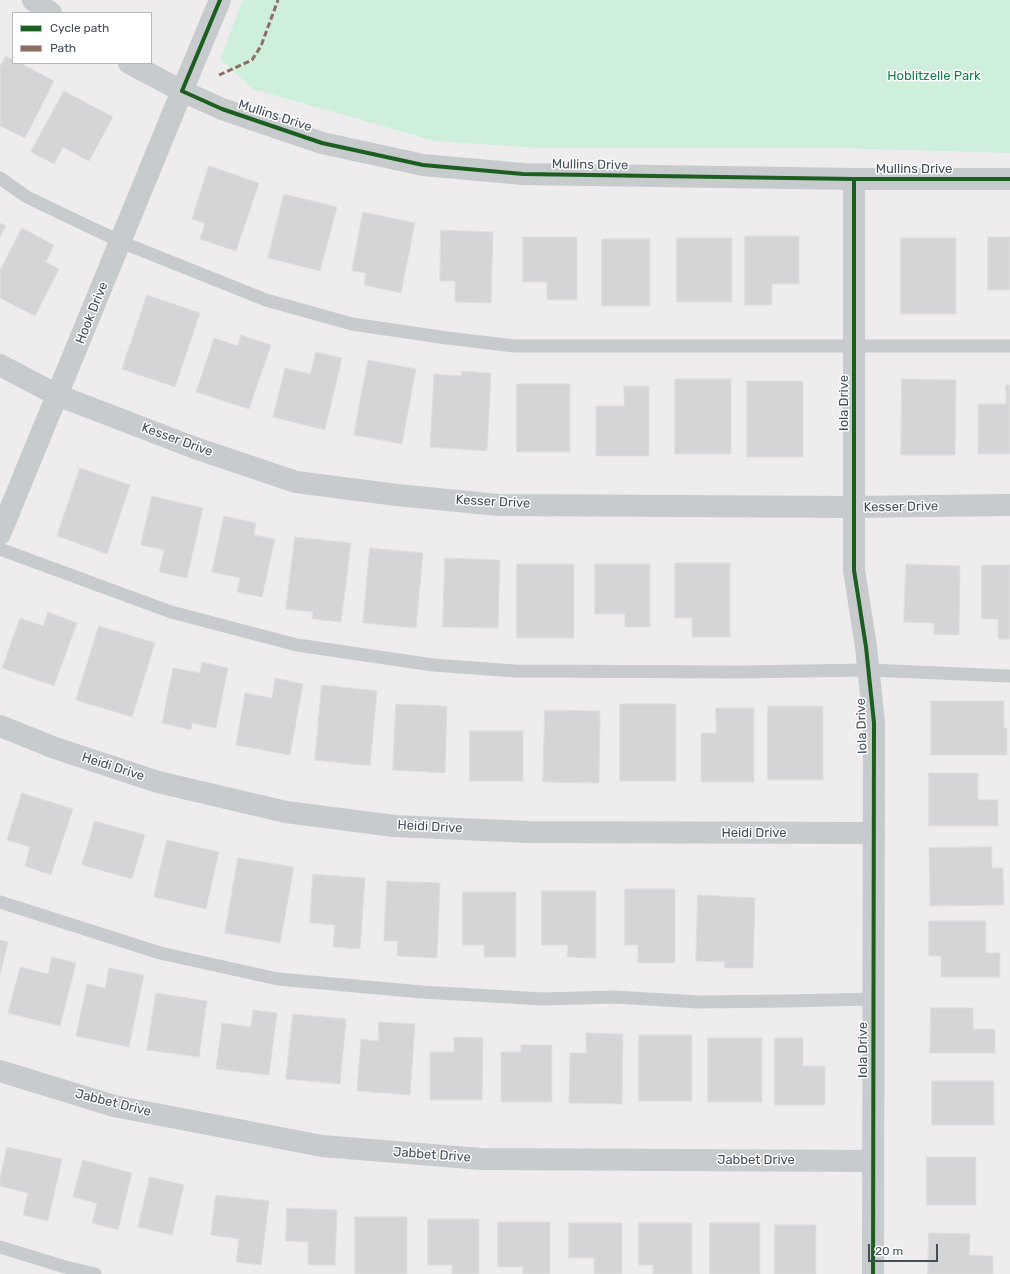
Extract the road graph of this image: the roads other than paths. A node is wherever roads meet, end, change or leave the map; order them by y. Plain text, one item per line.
1 (220, 0) edge
2 (131, 64) edge
3 (182, 91) junction
4 (0, 178) edge
5 (854, 179) junction
6 (1010, 179) edge
7 (120, 242) junction
8 (854, 345) junction
9 (1010, 346) edge
10 (0, 365) edge
11 (57, 395) junction
12 (1010, 505) edge
13 (854, 507) junction
14 (0, 534) edge
15 (0, 549) edge
16 (869, 670) junction
17 (1010, 676) edge
18 (0, 726) edge
19 (874, 833) junction
20 (0, 902) edge
21 (873, 998) junction
22 (0, 1071) edge
23 (873, 1161) junction
24 (0, 1247) edge
25 (95, 1274) edge
26 (873, 1274) edge

1 - 3 street, Hook Drive
2 - 3 street, Mullins Drive
3 - 5 street, Mullins Drive
3 - 7 street, Hook Drive
4 - 7 lane
5 - 6 street, Mullins Drive
5 - 8 street, Iola Drive
7 - 8 lane
7 - 11 street, Hook Drive
8 - 9 lane
8 - 13 street, Iola Drive
10 - 11 street, Kesser Drive
11 - 13 street, Kesser Drive
11 - 14 street, Hook Drive
12 - 13 street, Kesser Drive
13 - 16 street, Iola Drive
15 - 16 lane
16 - 17 lane
16 - 19 street, Iola Drive
18 - 19 street, Heidi Drive
19 - 21 street, Iola Drive
20 - 21 lane
21 - 23 street, Iola Drive
22 - 23 street, Jabbet Drive
23 - 26 street, Iola Drive
24 - 25 lane

